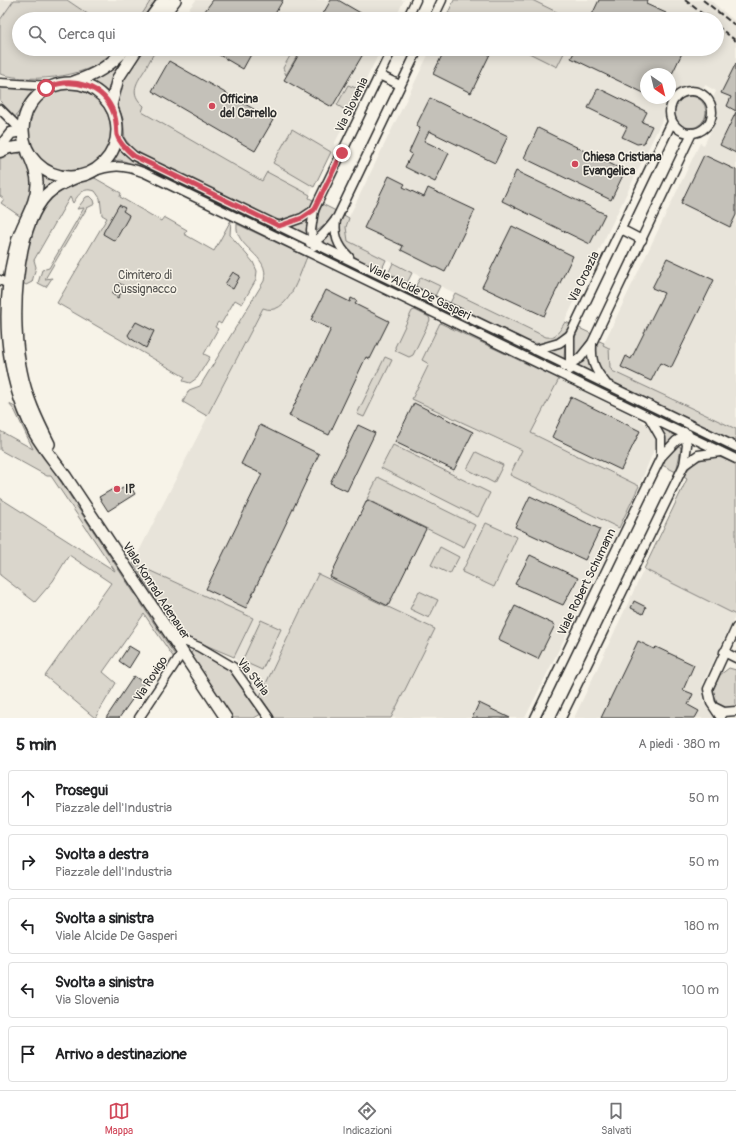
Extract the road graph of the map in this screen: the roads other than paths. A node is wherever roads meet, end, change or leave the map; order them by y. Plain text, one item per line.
1 (164, 0) edge
2 (175, 0) edge
3 (416, 0) edge
4 (442, 0) edge
5 (155, 12) edge
6 (166, 12) edge
7 (410, 12) edge
8 (436, 12) edge
9 (118, 56) edge
10 (132, 56) edge
11 (389, 56) edge
12 (415, 56) edge
13 (380, 75) junction
14 (0, 82) edge
15 (74, 82) junction
16 (52, 86) junction
17 (400, 86) junction
18 (111, 106) junction
19 (0, 109) edge
20 (672, 122) junction
21 (22, 131) junction
22 (692, 133) junction
23 (117, 136) junction
24 (0, 147) edge
25 (26, 150) junction
26 (0, 152) edge
27 (84, 175) junction
28 (314, 210) junction
29 (336, 218) junction
30 (279, 226) junction
31 (621, 230) junction
32 (642, 240) junction
33 (313, 242) junction
34 (295, 246) junction
35 (318, 257) junction
36 (352, 261) junction
37 (4, 282) edge
38 (570, 335) junction
39 (592, 343) junction
40 (535, 350) junction
41 (569, 366) junction
42 (550, 370) junction
43 (574, 381) junction
44 (609, 386) junction
45 (648, 417) junction
46 (678, 419) junction
47 (702, 431) junction
48 (685, 435) junction
49 (736, 447) edge
50 (723, 452) junction
51 (661, 457) junction
52 (736, 459) edge
53 (684, 465) junction
54 (66, 477) junction
55 (735, 632) edge
56 (170, 636) junction
57 (724, 652) junction
58 (182, 653) junction
59 (736, 658) edge
60 (711, 703) junction
61 (736, 711) edge
62 (139, 718) edge
63 (226, 718) edge
64 (269, 718) edge
65 (535, 718) edge
66 (561, 718) edge
67 (721, 718) edge

1 - 5 main road
2 - 6 main road
3 - 7 street
4 - 8 street
9 - 15 main road
10 - 18 main road
11 - 13 street, Via Slovenia
12 - 17 street
13 - 17 street, Via Slovenia
13 - 28 street, Via Slovenia
14 - 16 street
15 - 16 main road
15 - 18 main road
16 - 21 main road
17 - 29 street
18 - 23 main road
19 - 21 street
20 - 22 street
20 - 22 street, Via Croazia
20 - 31 street, Via Croazia
21 - 24 street
21 - 25 main road
22 - 32 street
23 - 27 main road
23 - 30 street, Viale Alcide De Gasperi
25 - 26 street
25 - 27 main road
25 - 37 main road, Viale Konrad Adenauer
27 - 34 street, Viale Alcide De Gasperi
27 - 54 main road, Viale Konrad Adenauer
28 - 30 street
28 - 33 street, Via Slovenia
29 - 33 street
29 - 36 street
30 - 33 street, Viale Alcide De Gasperi
31 - 32 street
31 - 38 street, Via Croazia
32 - 39 street
33 - 34 street
33 - 35 street, Via Slovenia
33 - 36 street, Viale Alcide De Gasperi
34 - 35 street, Viale Alcide De Gasperi
35 - 42 street, Viale Alcide De Gasperi
36 - 40 street, Viale Alcide De Gasperi
37 - 54 main road, Viale Konrad Adenauer
38 - 40 street
38 - 41 street, Via Croazia
39 - 41 street
39 - 44 street
40 - 41 street, Viale Alcide De Gasperi
41 - 42 street
41 - 43 street, Via Croazia
41 - 44 street, Viale Alcide De Gasperi
42 - 43 street, Viale Alcide De Gasperi
43 - 45 street, Viale Alcide De Gasperi
44 - 46 street, Viale Alcide De Gasperi
45 - 48 street, Viale Alcide De Gasperi
45 - 51 street, Viale Robert Schumann
46 - 47 street, Viale Alcide De Gasperi
46 - 48 street
47 - 48 street, Viale Robert Schumann
47 - 49 street, Viale Alcide De Gasperi
48 - 50 street, Viale Alcide De Gasperi
48 - 51 street, Viale Robert Schumann
48 - 53 street
50 - 52 street, Viale Alcide De Gasperi
50 - 53 street
51 - 65 street, Viale Robert Schumann
53 - 66 street
54 - 56 main road, Viale Konrad Adenauer
55 - 57 street
56 - 58 main road, Viale Konrad Adenauer
56 - 64 street, Via Stiria
57 - 59 street
57 - 60 street
58 - 62 street, Via Rovigo
58 - 63 main road, Viale Konrad Adenauer
60 - 61 street
60 - 67 street

